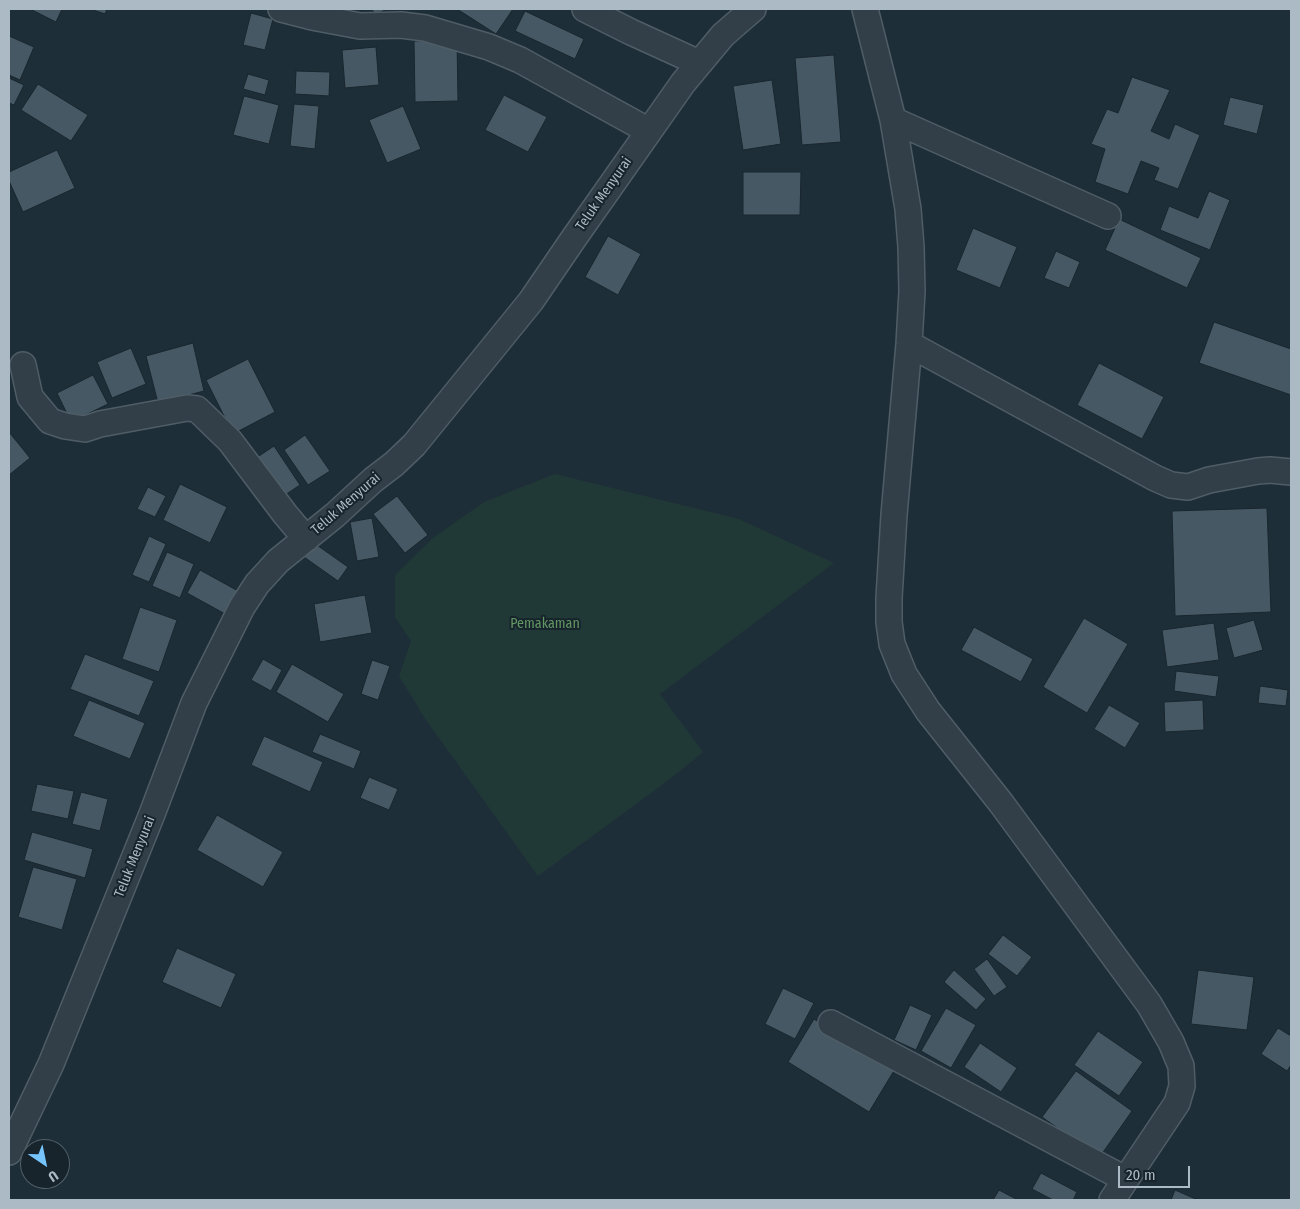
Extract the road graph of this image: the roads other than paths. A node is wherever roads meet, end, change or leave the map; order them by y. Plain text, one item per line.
1 (282, 9) edge
2 (585, 9) edge
3 (753, 9) edge
4 (864, 9) edge
5 (699, 63) junction
6 (893, 120) junction
7 (650, 131) junction
8 (1108, 216) dead end
9 (909, 344) junction
10 (23, 365) dead end
11 (1291, 472) edge
12 (306, 539) junction
13 (831, 1023) dead end
14 (9, 1152) edge
15 (1125, 1179) junction
16 (1112, 1200) edge

1 - 7 street
2 - 5 street
3 - 5 street, Teluk Menyurai
4 - 6 street
5 - 7 street, Teluk Menyurai
6 - 8 street
6 - 9 street
7 - 12 street, Teluk Menyurai
9 - 11 street
9 - 15 street
10 - 12 street
12 - 14 street, Teluk Menyurai
13 - 15 street
15 - 16 street

